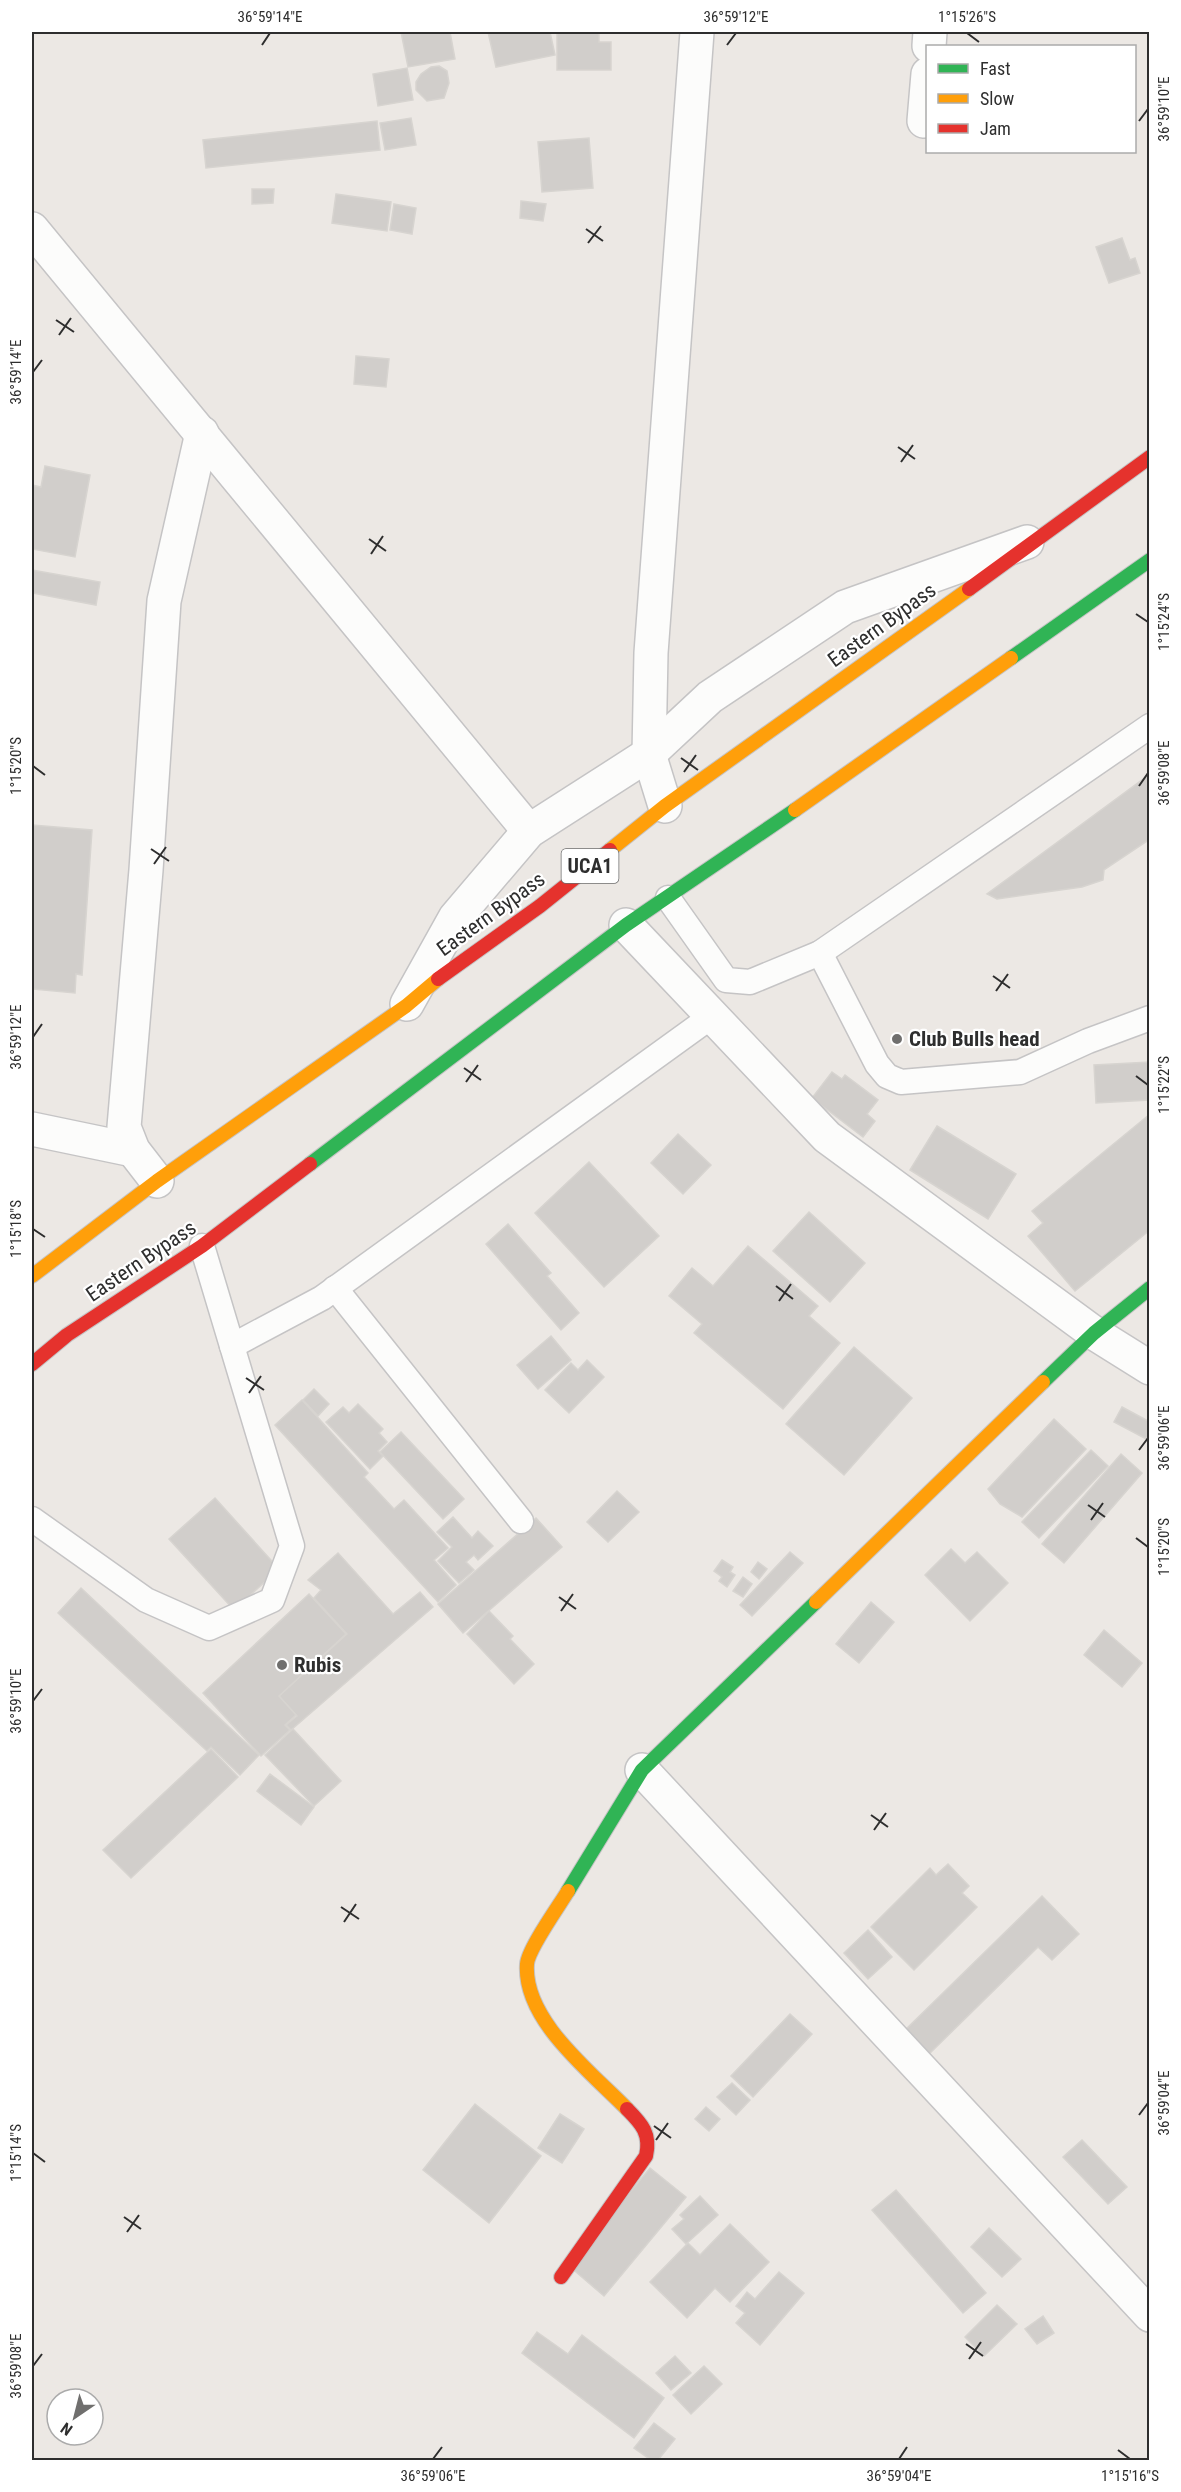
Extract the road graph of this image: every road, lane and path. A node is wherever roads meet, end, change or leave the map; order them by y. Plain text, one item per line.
1 (697, 32) edge
2 (926, 90) edge
3 (924, 121) dead end
4 (32, 229) edge
5 (202, 433) junction
6 (1149, 457) edge
7 (1043, 536) junction
8 (1149, 560) edge
9 (1149, 726) edge
10 (649, 754) junction
11 (665, 806) junction
12 (529, 831) junction
13 (668, 898) junction
14 (626, 925) junction
15 (820, 953) junction
16 (406, 1006) junction
17 (712, 1016) junction
18 (1149, 1018) edge
19 (32, 1129) edge
20 (133, 1150) junction
21 (157, 1181) junction
22 (202, 1246) junction
23 (32, 1276) edge
24 (335, 1288) junction
25 (1149, 1288) edge
26 (1095, 1333) junction
27 (232, 1346) junction
28 (32, 1364) edge
29 (1149, 1368) edge
30 (32, 1519) edge
31 (521, 1521) dead end
32 (642, 1770) junction
33 (561, 2277) dead end
34 (1149, 2315) edge

1 - 10 street
2 - 3 street
4 - 5 street
5 - 12 street
5 - 20 street
6 - 7 main road, Eastern Bypass / UCA1
7 - 10 street
7 - 11 main road, Eastern Bypass / UCA1
8 - 13 main road, Eastern Bypass
9 - 15 lane
10 - 11 street
10 - 12 street
11 - 16 main road, Eastern Bypass / UCA1
12 - 16 street
13 - 14 main road, Eastern Bypass
13 - 15 lane
14 - 17 street
14 - 22 main road, Eastern Bypass
15 - 18 lane
16 - 21 main road, Eastern Bypass / UCA1
17 - 24 lane
17 - 26 street
19 - 20 street
20 - 21 street
21 - 23 main road, Eastern Bypass / UCA1
22 - 27 lane
22 - 28 main road, Eastern Bypass
24 - 27 lane
24 - 31 lane
25 - 26 main road
26 - 29 street
26 - 32 main road
27 - 30 lane
32 - 33 main road
32 - 34 street

